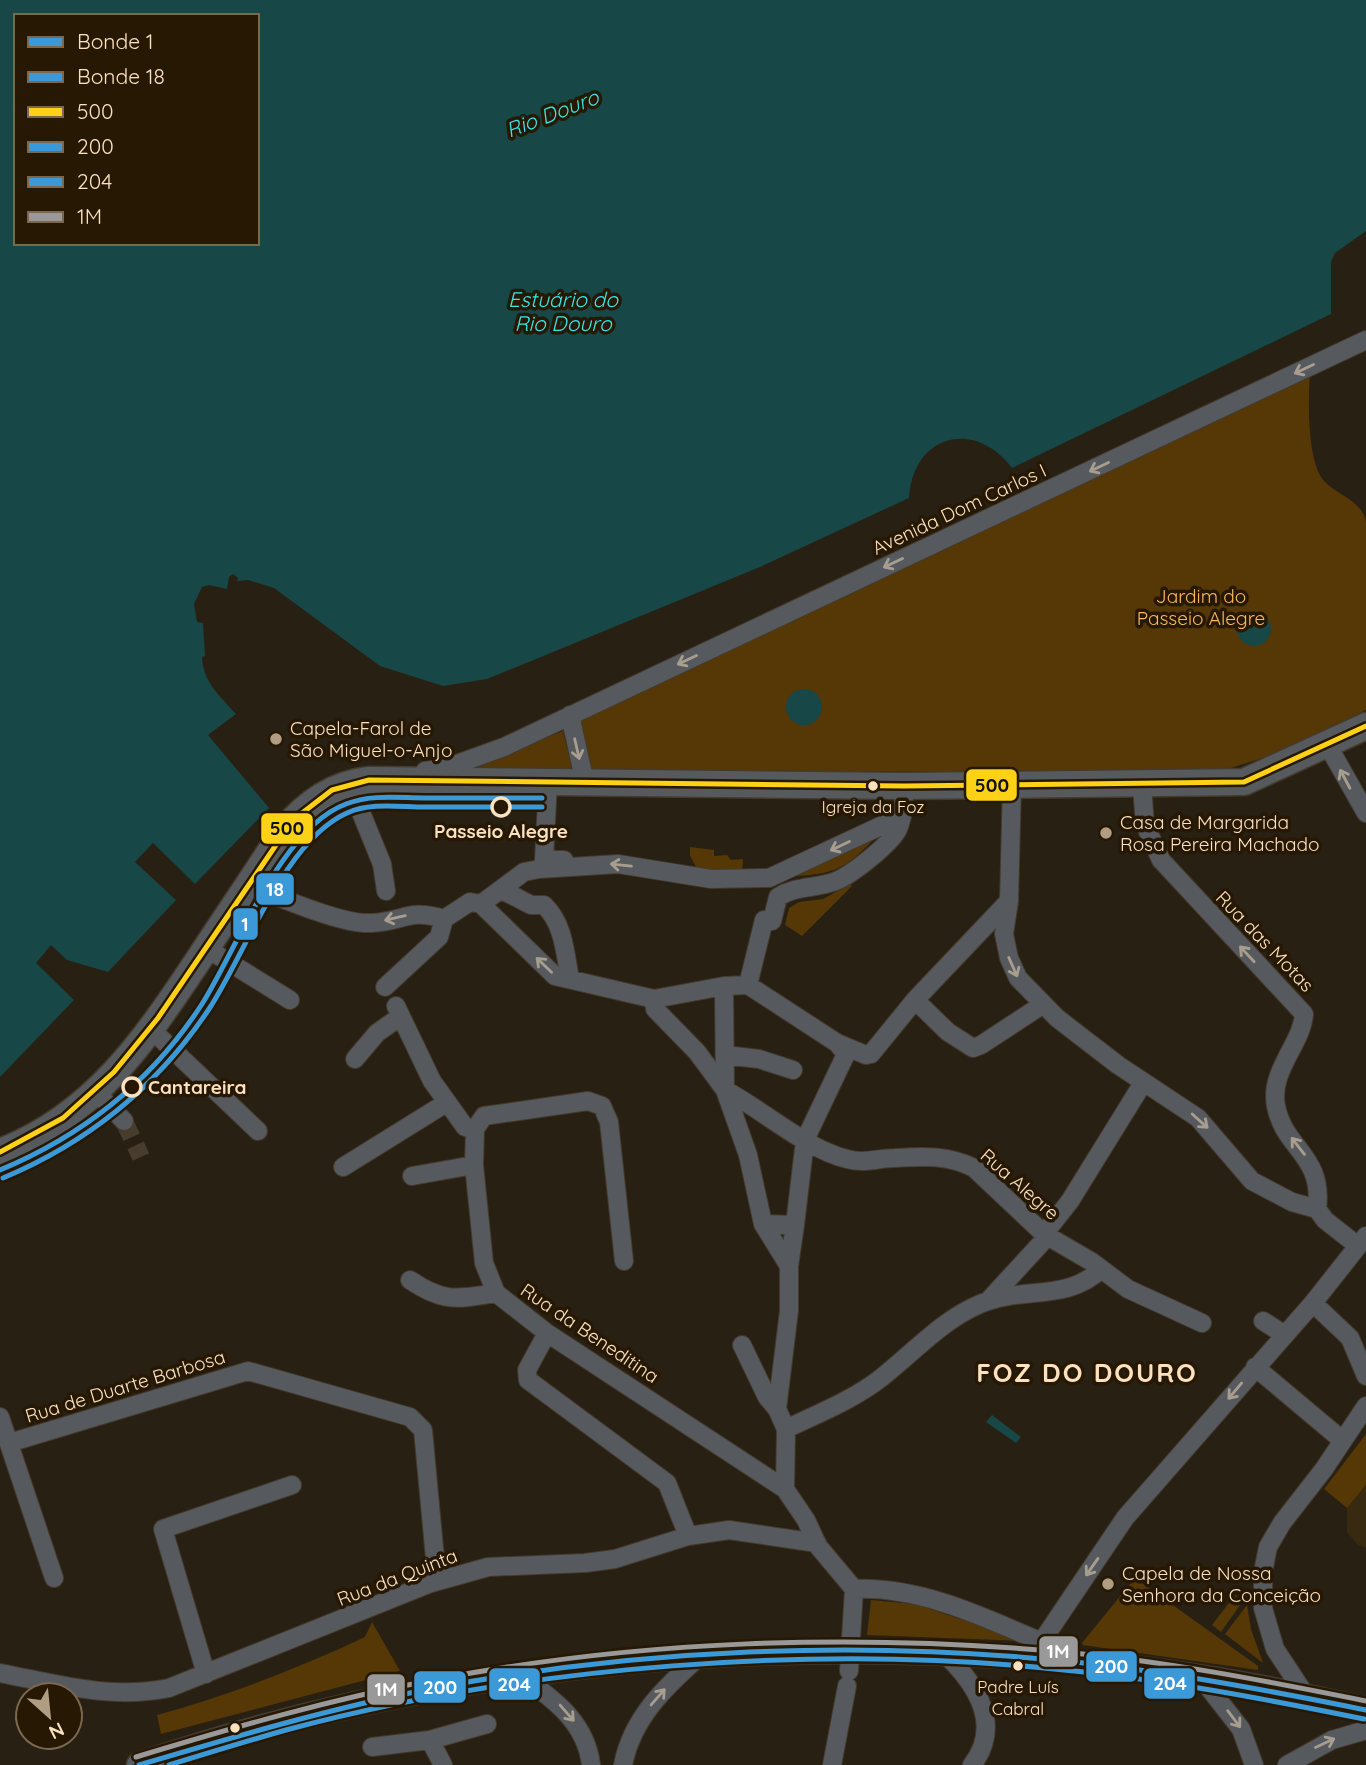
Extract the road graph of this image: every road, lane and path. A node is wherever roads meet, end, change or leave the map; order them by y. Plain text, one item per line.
1 (1366, 340) edge
2 (570, 715) junction
3 (1366, 726) edge
4 (1327, 744) junction
5 (359, 782) junction
6 (548, 782) junction
7 (585, 783) junction
8 (1012, 784) junction
9 (904, 786) junction
10 (1142, 786) junction
11 (1366, 813) edge
12 (902, 816) junction
13 (573, 863) junction
14 (247, 885) junction
15 (502, 890) junction
16 (386, 891) dead end
17 (1009, 901) junction
18 (481, 904) junction
19 (444, 919) junction
20 (206, 948) junction
21 (570, 979) junction
22 (748, 985) junction
23 (724, 986) junction
24 (385, 988) dead end
25 (654, 999) junction
26 (290, 1000) dead end
27 (915, 1000) junction
28 (1042, 1005) junction
29 (152, 1030) junction
30 (837, 1043) junction
31 (725, 1055) junction
32 (355, 1059) dead end
33 (793, 1070) dead end
34 (1143, 1083) junction
35 (724, 1090) junction
36 (97, 1093) junction
37 (446, 1102) junction
38 (124, 1121) tunnel mouth
39 (475, 1129) junction
40 (258, 1131) dead end
41 (805, 1140) junction
42 (0, 1152) edge
43 (474, 1165) junction
44 (343, 1167) dead end
45 (412, 1176) dead end
46 (1317, 1209) junction
47 (763, 1224) junction
48 (794, 1225) junction
49 (1045, 1235) junction
50 (1362, 1241) edge
51 (624, 1261) dead end
52 (789, 1266) junction
53 (1101, 1269) junction
54 (410, 1280) dead end
55 (496, 1293) junction
56 (988, 1301) junction
57 (1313, 1303) junction
58 (1357, 1317) dead end
59 (1263, 1321) dead end
60 (1202, 1323) dead end
61 (1337, 1331) junction
62 (547, 1333) junction
63 (1284, 1335) junction
64 (743, 1345) dead end
65 (1255, 1367) junction
66 (1366, 1376) edge
67 (1366, 1406) edge
68 (777, 1409) junction
69 (0, 1417) edge
70 (786, 1429) junction
71 (1342, 1440) junction
72 (9, 1443) junction
73 (292, 1485) dead end
74 (785, 1489) junction
75 (688, 1535) junction
76 (817, 1543) junction
77 (54, 1578) dead end
78 (431, 1583) junction
79 (854, 1589) junction
80 (1036, 1650) junction
81 (946, 1655) junction
82 (700, 1656) junction
83 (848, 1670) junction
84 (0, 1673) edge
85 (206, 1674) junction
86 (522, 1676) junction
87 (1202, 1679) junction
88 (1306, 1696) junction
89 (1366, 1710) edge
90 (487, 1724) dead end
91 (1366, 1730) edge
92 (430, 1740) junction
93 (372, 1747) dead end
94 (139, 1765) edge
95 (443, 1765) edge
96 (591, 1765) edge
97 (623, 1765) edge
98 (832, 1765) edge
99 (972, 1765) edge
100 (1254, 1765) edge
101 (1287, 1765) edge

1 -> 2 street, Avenida Dom Carlos I
2 - 5 street, Avenida Dom Carlos I
2 -> 7 street
3 - 4 main road
4 - 10 main road
11 -> 4 street
5 - 6 main road
5 - 14 main road
5 - 16 street
6 - 7 main road
6 - 13 street
7 - 9 main road
8 - 9 main road
8 - 10 main road
8 - 17 street
9 - 12 street
46 -> 10 street, Rua das Motas
12 -> 13 street
12 - 22 street
13 - 15 street
19 -> 14 street
14 - 20 main road
15 - 18 street
15 - 21 street
17 - 27 street
17 -> 28 street
18 - 19 street
21 -> 18 street
19 - 24 street
20 - 26 street
20 - 29 main road
21 - 25 street
22 - 23 street
22 - 30 street
23 - 25 street
23 - 31 street
25 - 35 street
27 - 28 street
27 - 30 street
28 - 34 street
29 - 36 main road
29 - 40 street
30 - 41 street
31 - 33 street
31 - 35 street
32 - 37 street
34 -> 46 street
34 - 49 street
35 - 41 street, Rua Alegre
35 - 47 street
36 - 38 street
36 - 42 main road
37 - 39 street
37 - 44 street
39 - 43 street, Rua da Beneditina
39 - 51 street
41 - 48 street
41 - 49 street, Rua Alegre
43 - 45 street
43 - 55 street, Rua da Beneditina
46 - 50 street
47 - 48 street
47 - 52 street
48 - 52 street
49 - 53 street, Rua Alegre
49 - 56 street
50 - 57 street
52 - 68 street
53 - 56 street
53 - 60 street, Rua Alegre
54 - 55 street
55 - 62 street, Rua da Beneditina
56 - 70 street
57 - 61 street
57 - 63 street
58 - 61 street
59 - 63 street
61 - 66 street
62 - 74 street, Rua da Beneditina
62 - 75 street
63 - 65 street
64 - 68 street
65 - 71 street
65 -> 80 street
67 - 71 street
68 - 70 street
69 - 72 street, Rua de Duarte Barbosa
70 - 74 street
71 - 88 street
72 - 77 street, Rua de Duarte Barbosa
72 - 78 street, Rua de Duarte Barbosa
73 - 85 street
74 - 76 street
75 - 76 street, Rua da Quinta
75 - 78 street, Rua da Quinta
76 - 79 street
78 - 85 street, Rua da Quinta
79 - 80 street
79 - 83 street
80 - 81 main road
80 - 87 main road
81 - 83 main road
81 - 99 street
82 - 83 main road
82 - 86 main road
97 -> 82 street
83 - 98 street
84 - 85 street, Rua da Quinta
86 - 94 main road
86 -> 96 street
87 - 88 main road
87 -> 100 street
88 - 89 main road
90 - 92 street
101 -> 91 street
92 - 93 street
92 - 95 street

